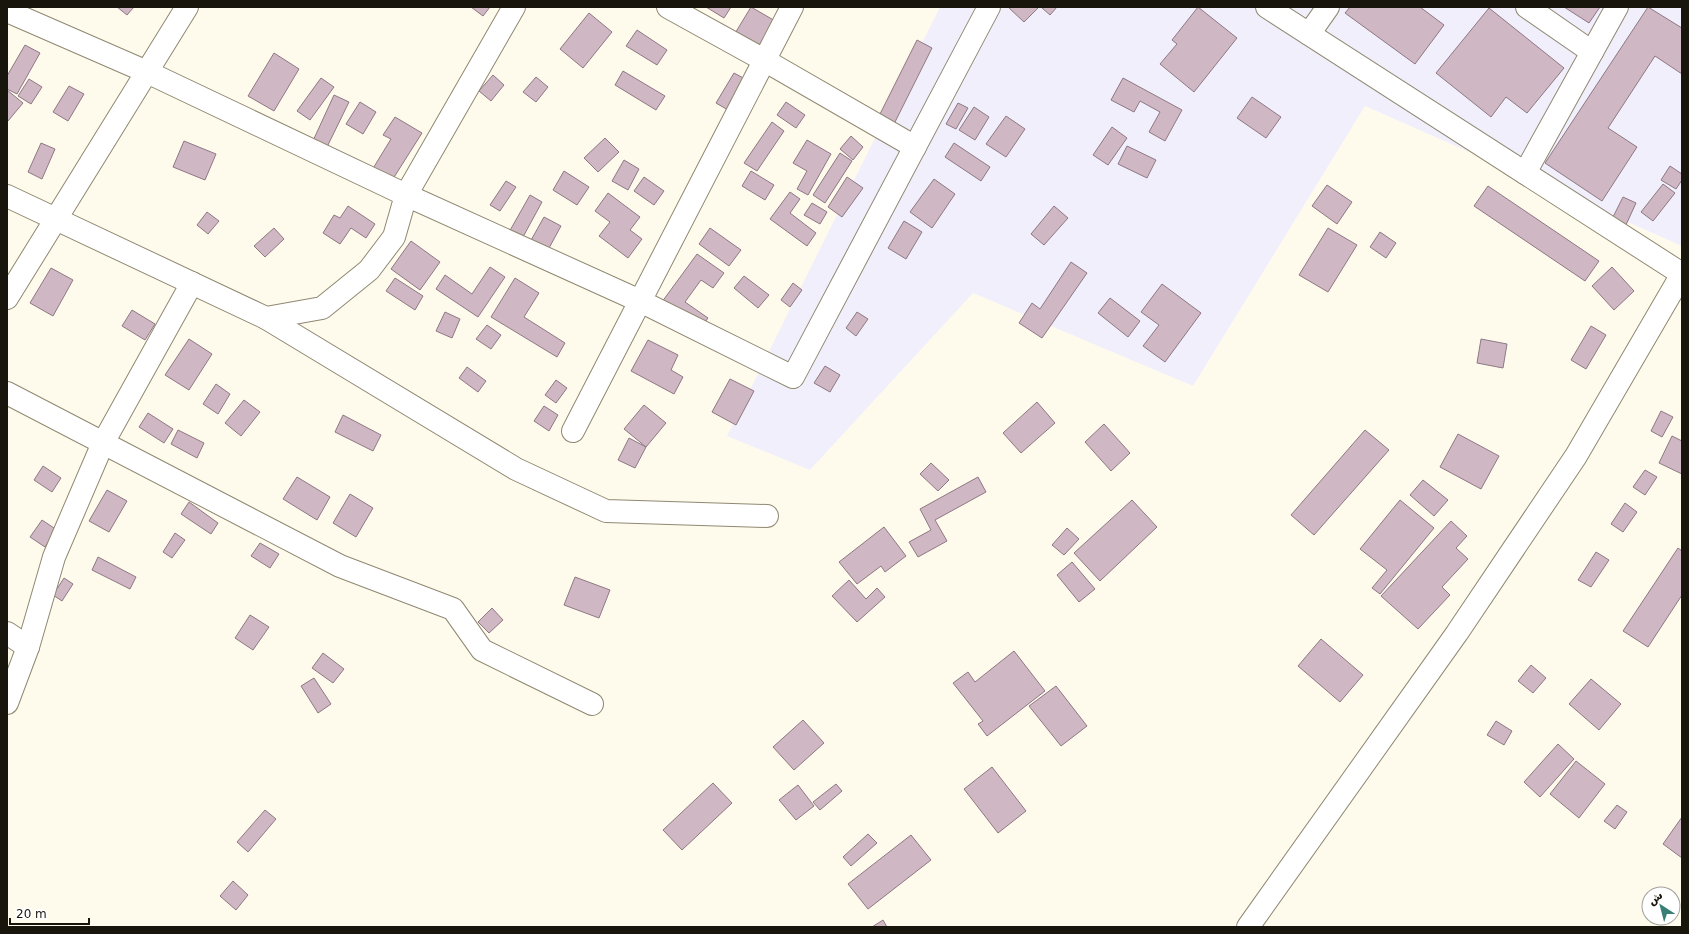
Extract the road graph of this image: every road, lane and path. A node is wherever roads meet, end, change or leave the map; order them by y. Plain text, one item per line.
1 (9, 7) edge
2 (187, 7) edge
3 (514, 7) edge
4 (668, 7) edge
5 (792, 7) edge
6 (989, 7) edge
7 (1267, 7) edge
8 (1328, 7) edge
9 (1527, 7) edge
10 (1617, 7) edge
11 (1309, 34) junction
12 (1592, 52) junction
13 (764, 60) junction
14 (147, 72) junction
15 (915, 147) junction
16 (1525, 173) junction
17 (406, 195) junction
18 (7, 196) edge
19 (56, 218) junction
20 (1682, 274) edge
21 (192, 283) junction
22 (7, 298) edge
23 (640, 301) junction
24 (266, 318) junction
25 (7, 393) edge
26 (573, 431) dead end
27 (103, 443) junction
28 (767, 516) dead end
29 (7, 633) edge
30 (28, 648) junction
31 (7, 702) edge
32 (592, 704) dead end
33 (1248, 927) edge

1 - 14 street
2 - 14 street
3 - 17 street
4 - 13 street
5 - 13 street
6 - 15 street
7 - 11 street
8 - 11 street
9 - 12 street
10 - 12 street
11 - 16 street
12 - 16 street
13 - 15 street
13 - 23 street
14 - 17 street
14 - 19 street
15 - 23 street
16 - 20 street
17 - 23 street
17 - 24 street
18 - 19 street
19 - 21 street
19 - 22 street
20 - 33 street
21 - 24 street
21 - 27 street
23 - 26 street
24 - 28 street
25 - 27 street
27 - 30 street
27 - 32 street
29 - 30 street
30 - 31 street

